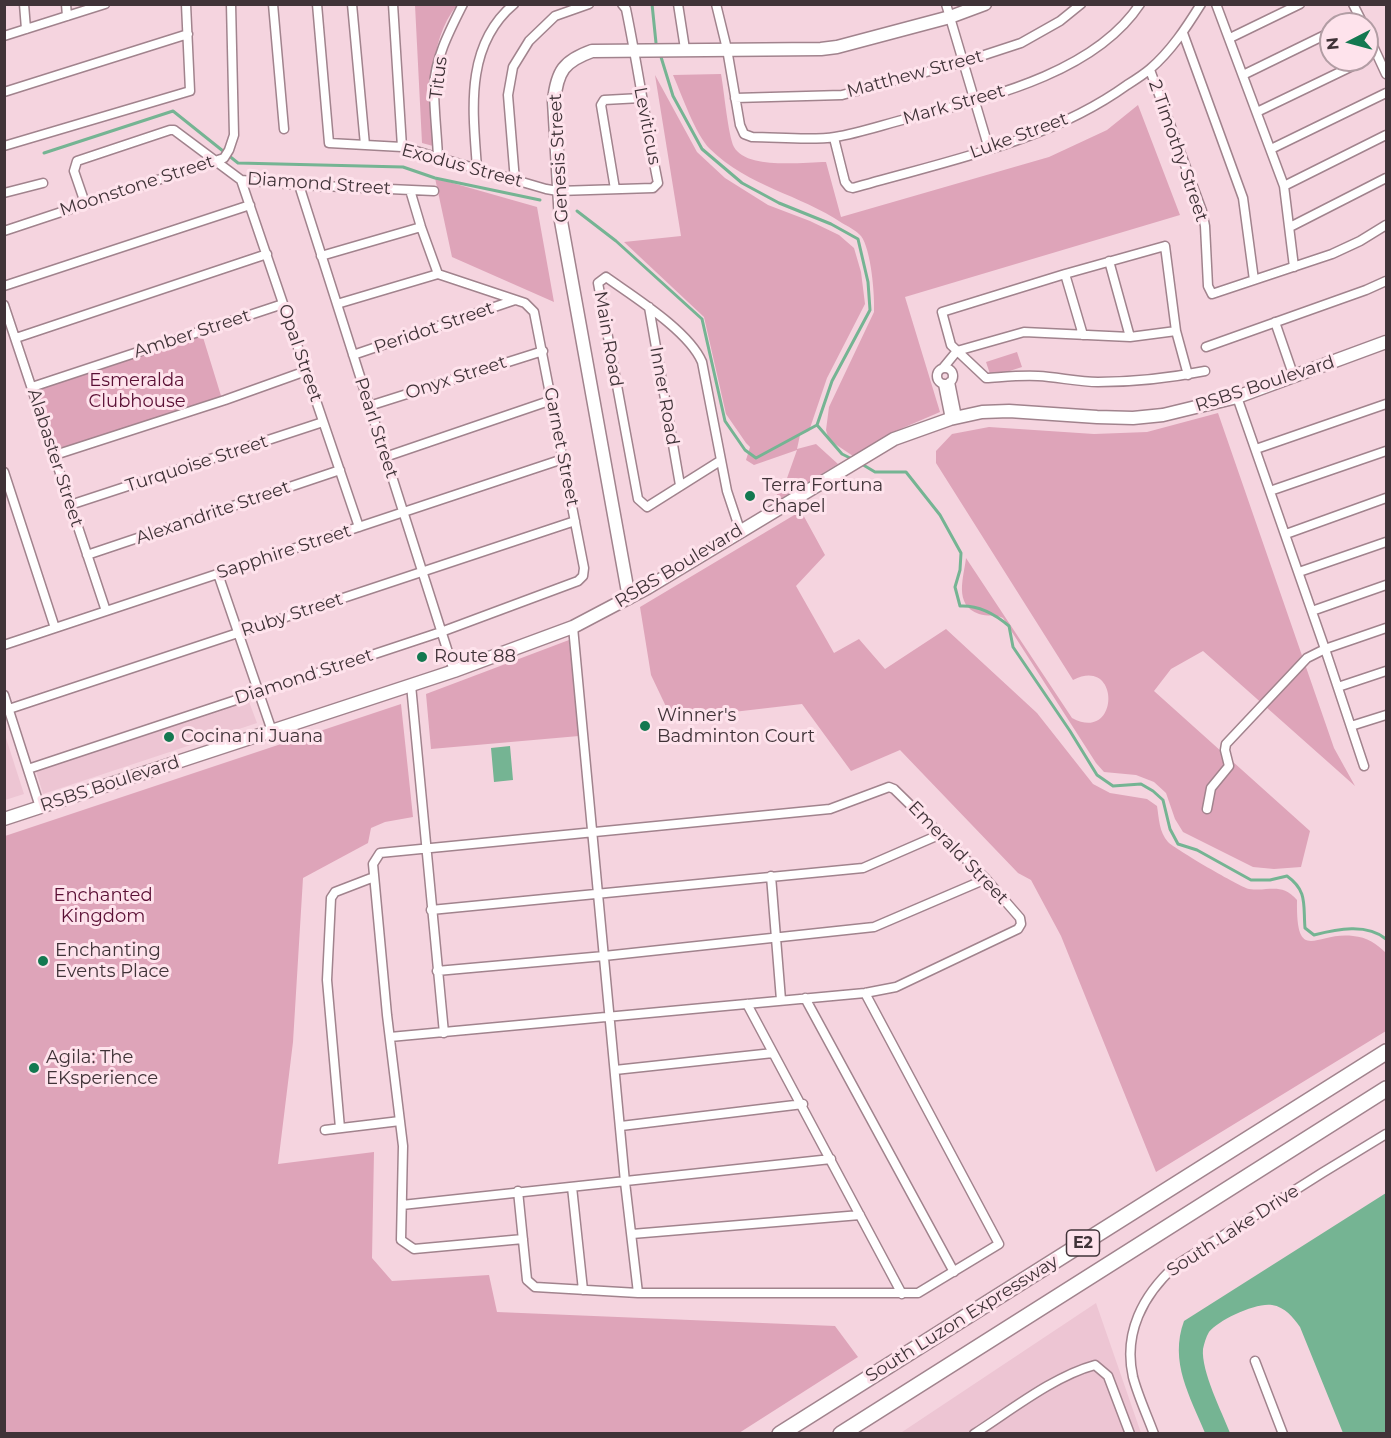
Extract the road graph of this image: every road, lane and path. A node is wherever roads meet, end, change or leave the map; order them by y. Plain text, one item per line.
1 (24, 4) edge
2 (66, 4) edge
3 (105, 4) edge
4 (186, 4) edge
5 (231, 4) edge
6 (273, 4) edge
7 (317, 4) edge
8 (352, 4) edge
9 (393, 4) edge
10 (463, 4) edge
11 (513, 4) edge
12 (589, 4) edge
13 (622, 4) edge
14 (678, 4) edge
15 (716, 4) edge
16 (985, 4) edge
17 (1081, 4) edge
18 (1140, 4) edge
19 (1201, 4) edge
20 (1216, 4) edge
21 (1300, 4) edge
22 (948, 11) edge
23 (67, 16) junction
24 (26, 29) junction
25 (1183, 33) junction
26 (188, 34) junction
27 (4, 36) edge
28 (1230, 38) junction
29 (1319, 38) edge
30 (685, 49) junction
31 (727, 49) junction
32 (634, 50) junction
33 (1379, 58) edge
34 (963, 62) junction
35 (1149, 70) junction
36 (1341, 72) edge
37 (1386, 74) edge
38 (1243, 75) junction
39 (4, 92) edge
40 (1386, 93) edge
41 (641, 98) junction
42 (735, 98) junction
43 (975, 101) junction
44 (1257, 112) junction
45 (284, 129) dead end
46 (1386, 135) edge
47 (834, 138) junction
48 (365, 145) junction
49 (4, 146) edge
50 (402, 147) junction
51 (1270, 148) junction
52 (989, 149) junction
53 (438, 157) junction
54 (215, 160) junction
55 (477, 168) junction
56 (1386, 178) edge
57 (241, 180) junction
58 (515, 181) junction
59 (43, 183) dead end
60 (299, 185) junction
61 (1284, 186) junction
62 (615, 189) junction
63 (410, 190) junction
64 (434, 191) dead end
65 (558, 191) junction
66 (4, 194) edge
67 (85, 203) junction
68 (250, 205) junction
69 (1386, 225) edge
70 (421, 227) junction
71 (1290, 227) junction
72 (4, 231) edge
73 (267, 254) junction
74 (321, 256) junction
75 (1109, 261) junction
76 (1294, 267) junction
77 (438, 274) junction
78 (1065, 274) junction
79 (1254, 280) junction
80 (1386, 280) edge
81 (4, 285) edge
82 (515, 300) junction
83 (283, 304) junction
84 (337, 304) junction
85 (4, 305) edge
86 (649, 307) junction
87 (1275, 322) junction
88 (1176, 332) junction
89 (1083, 335) junction
90 (1130, 337) junction
91 (16, 338) junction
92 (1386, 342) edge
93 (1206, 347) dead end
94 (969, 348) junction
95 (543, 351) junction
96 (957, 351) junction
97 (353, 355) junction
98 (963, 358) junction
99 (943, 368) junction
100 (306, 371) junction
101 (1205, 371) dead end
102 (1188, 375) junction
103 (1294, 377) junction
104 (949, 380) junction
105 (32, 387) junction
106 (1237, 397) junction
107 (552, 400) junction
108 (1386, 404) edge
109 (369, 406) junction
110 (954, 418) junction
111 (323, 422) junction
112 (1256, 449) junction
113 (1386, 451) edge
114 (55, 455) junction
115 (385, 457) junction
116 (563, 459) junction
117 (720, 460) junction
118 (340, 470) junction
119 (4, 472) edge
120 (680, 485) junction
121 (1270, 491) junction
122 (1386, 498) edge
123 (70, 505) junction
124 (403, 512) junction
125 (575, 521) junction
126 (359, 527) junction
127 (740, 530) junction
128 (1286, 534) junction
129 (1386, 542) edge
130 (87, 555) junction
131 (422, 572) junction
132 (1299, 572) junction
133 (218, 574) junction
134 (578, 581) joint
135 (1386, 585) edge
136 (629, 598) junction
137 (106, 611) junction
138 (1312, 611) junction
139 (573, 627) junction
140 (55, 628) junction
141 (1386, 628) edge
142 (441, 632) junction
143 (238, 633) junction
144 (4, 645) edge
145 (1325, 649) junction
146 (454, 671) junction
147 (1386, 671) edge
148 (411, 685) junction
149 (1338, 687) junction
150 (258, 692) junction
151 (4, 695) edge
152 (9, 709) junction
153 (1386, 715) edge
154 (1351, 726) junction
155 (272, 731) junction
156 (1364, 766) dead end
157 (28, 769) junction
158 (40, 807) junction
159 (1208, 809) dead end
160 (4, 819) edge
161 (593, 832) junction
162 (942, 834) junction
163 (425, 849) junction
164 (771, 876) junction
165 (374, 877) junction
166 (986, 879) junction
167 (599, 894) junction
168 (431, 910) junction
169 (776, 937) junction
170 (604, 956) junction
171 (437, 971) junction
172 (865, 993) junction
173 (805, 998) junction
174 (781, 1000) junction
175 (747, 1004) junction
176 (610, 1016) junction
177 (444, 1033) junction
178 (390, 1037) junction
179 (1386, 1052) edge
180 (773, 1053) junction
181 (615, 1070) junction
182 (1386, 1089) edge
183 (803, 1104) junction
184 (400, 1121) junction
185 (621, 1126) junction
186 (340, 1128) junction
187 (325, 1130) dead end
188 (1386, 1134) edge
189 (831, 1159) junction
190 (625, 1182) junction
191 (572, 1186) junction
192 (518, 1191) junction
193 (402, 1205) junction
194 (860, 1215) junction
195 (632, 1234) junction
196 (523, 1239) junction
197 (954, 1272) junction
198 (583, 1290) junction
199 (638, 1293) junction
200 (902, 1294) junction
201 (1255, 1361) dead end
202 (780, 1434) edge
203 (841, 1434) edge
204 (974, 1434) edge
205 (1130, 1434) edge
206 (1154, 1434) edge
207 (1283, 1434) edge

1 - 24 street
2 - 23 street
3 - 23 street
4 - 26 street
5 - 54 street, Moonstone Street
6 - 45 street
7 - 48 street, Exodus Street
8 - 48 street
9 - 50 street
10 - 53 street, Titus
11 - 55 street
12 - 58 street
13 - 32 street, Leviticus
14 - 30 street
15 - 31 street
16 - 22 street, Genesis Street
17 - 34 street, Matthew Street
18 - 43 street, Mark Street
19 - 25 street, Luke Street
20 - 28 street
21 - 28 street
22 - 31 street, Genesis Street
22 - 34 street
23 - 24 street
24 - 27 street
25 - 35 street, Luke Street
25 - 79 street
26 - 39 street
26 - 49 street
28 - 38 street
29 - 38 street
30 - 31 street, Genesis Street
30 - 32 street, Genesis Street
31 - 42 street
32 - 41 street, Leviticus
32 - 65 street, Genesis Street
33 - 37 street
34 - 42 street, Matthew Street
34 - 43 street
35 - 52 street, Luke Street
35 - 79 street, 2 Timothy Street
36 - 44 street
38 - 44 street
40 - 51 street
41 - 62 street
41 - 62 street, Leviticus
42 - 47 street, Mark Street
43 - 47 street, Mark Street
43 - 52 street
44 - 51 street
46 - 61 street
47 - 52 street, Luke Street
48 - 50 street, Exodus Street
50 - 53 street, Exodus Street
51 - 61 street
53 - 55 street, Exodus Street
54 - 57 street, Diamond Street
54 - 67 street, Moonstone Street
54 - 67 street, Diamond Street
55 - 58 street, Exodus Street
56 - 71 street
57 - 60 street, Diamond Street
57 - 68 street, Opal Street
58 - 65 street, Exodus Street
59 - 66 street
60 - 63 street, Diamond Street
60 - 74 street, Pearl Street
61 - 71 street
62 - 65 street, Leviticus
63 - 64 street, Diamond Street
63 - 70 street, Diamond Street
65 - 136 street, Genesis Street
67 - 72 street, Moonstone Street
68 - 73 street, Opal Street
68 - 81 street
69 - 76 street, 2 Timothy Street
70 - 74 street
70 - 77 street, Diamond Street
71 - 76 street
73 - 83 street, Opal Street
73 - 91 street
74 - 84 street, Pearl Street
75 - 78 street
75 - 88 street
75 - 90 street
76 - 79 street, 2 Timothy Street
77 - 82 street
77 - 84 street
78 - 89 street
78 - 96 street
80 - 87 street
82 - 95 street, Garnet Street
82 - 97 street, Peridot Street
83 - 100 street, Opal Street
83 - 105 street, Amber Street
84 - 97 street, Pearl Street
85 - 91 street, Alabaster Street
86 - 117 street, Main Road
86 - 120 street, Inner Road
86 - 120 street, Main Road
87 - 93 street
87 - 103 street
88 - 90 street
88 - 102 street
89 - 90 street
89 - 94 street
91 - 105 street, Alabaster Street
92 - 103 street, RSBS Boulevard
94 - 96 street
94 - 98 street
95 - 107 street, Garnet Street
95 - 109 street, Onyx Street
96 - 98 street
96 - 99 street
97 - 109 street, Pearl Street
98 - 102 street
98 - 104 street
99 - 104 street
99 - 104 street
100 - 111 street, Opal Street
100 - 114 street
101 - 102 street
103 - 106 street, RSBS Boulevard
104 - 110 street
105 - 114 street, Alabaster Street
106 - 110 street, RSBS Boulevard
106 - 112 street
107 - 115 street
107 - 116 street, Garnet Street
108 - 112 street
109 - 115 street, Pearl Street
110 - 127 street, RSBS Boulevard
111 - 118 street, Opal Street
111 - 123 street, Turquoise Street
112 - 121 street
113 - 121 street
114 - 123 street, Alabaster Street
115 - 124 street, Pearl Street
116 - 124 street, Sapphire Street
116 - 125 street, Garnet Street
117 - 120 street, Main Road
117 - 127 street, Main Road
118 - 126 street, Opal Street
118 - 130 street, Alexandrite Street
119 - 140 street
121 - 128 street
122 - 128 street
123 - 130 street, Alabaster Street
124 - 126 street, Sapphire Street
124 - 131 street, Pearl Street
125 - 131 street, Ruby Street
125 - 134 street, Garnet Street
126 - 133 street, Sapphire Street
127 - 136 street, RSBS Boulevard
128 - 132 street
129 - 132 street
130 - 137 street, Alabaster Street
131 - 142 street, Pearl Street
131 - 143 street, Ruby Street
132 - 138 street
133 - 137 street, Sapphire Street
133 - 143 street
134 - 142 street, Diamond Street
135 - 138 street
136 - 139 street, RSBS Boulevard
137 - 140 street, Sapphire Street
138 - 145 street
139 - 146 street, RSBS Boulevard
139 - 161 street
140 - 144 street, Sapphire Street
141 - 145 street
142 - 146 street, Pearl Street
142 - 150 street, Diamond Street
143 - 150 street
143 - 152 street, Ruby Street
145 - 149 street
145 - 159 street
146 - 148 street, RSBS Boulevard
147 - 149 street
148 - 155 street, RSBS Boulevard
148 - 163 street
149 - 154 street
150 - 155 street
150 - 157 street, Diamond Street
151 - 152 street
152 - 157 street
153 - 154 street
154 - 156 street
155 - 158 street, RSBS Boulevard
157 - 158 street
158 - 160 street, RSBS Boulevard
161 - 162 street, Emerald Street
161 - 163 street
161 - 167 street
162 - 164 street
162 - 166 street, Emerald Street
163 - 165 street
163 - 168 street
164 - 167 street
164 - 169 street
165 - 178 street
165 - 186 street
166 - 169 street
166 - 172 street, Emerald Street
167 - 168 street
167 - 170 street
168 - 171 street
169 - 170 street
169 - 174 street
170 - 171 street
170 - 176 street
171 - 177 street
172 - 173 street
172 - 197 street
173 - 174 street
173 - 197 street
174 - 175 street
175 - 176 street
175 - 180 street
176 - 177 street
176 - 181 street
177 - 178 street
178 - 184 street
179 - 202 highway, South Luzon Expressway / E2
180 - 181 street
180 - 183 street
181 - 185 street
182 - 203 highway, South Luzon Expressway / E2
183 - 185 street
183 - 189 street
184 - 186 street
184 - 193 street
185 - 190 street
186 - 187 street
188 - 206 street, South Lake Drive
189 - 190 street
189 - 194 street
190 - 191 street
190 - 195 street
191 - 192 street
191 - 198 street
192 - 193 street
192 - 196 street
193 - 196 street
194 - 195 street
194 - 200 street
195 - 199 street
196 - 198 street
197 - 200 street
198 - 199 street
199 - 200 street
201 - 207 street
204 - 205 street

